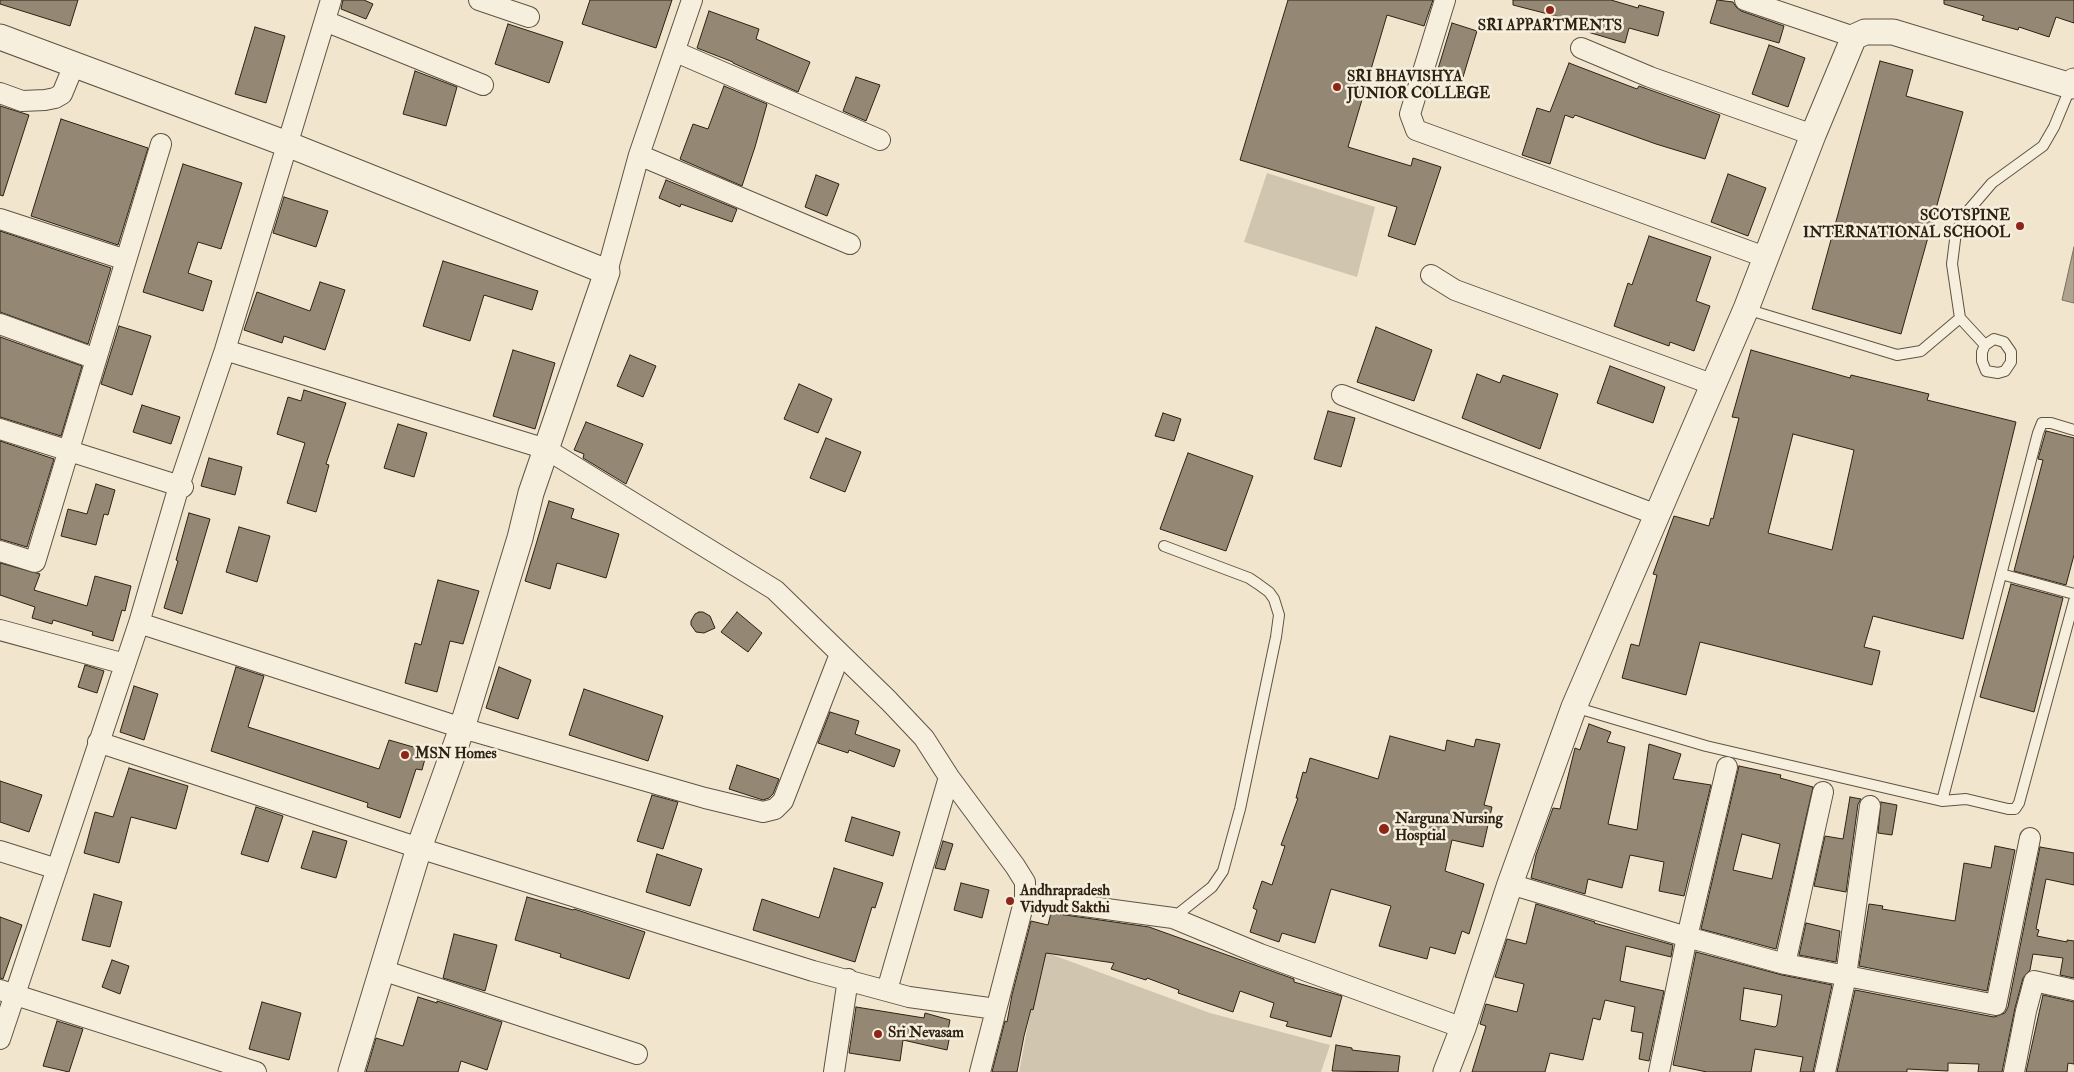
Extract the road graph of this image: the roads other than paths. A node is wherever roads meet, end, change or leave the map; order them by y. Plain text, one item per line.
1 (331, 0) edge
2 (479, 0) edge
3 (692, 0) edge
4 (1445, 0) edge
5 (1745, 0) edge
6 (529, 17) dead end
7 (325, 22) junction
8 (0, 37) edge
9 (1854, 37) junction
10 (1581, 48) dead end
11 (676, 52) junction
12 (74, 65) junction
13 (483, 85) dead end
14 (2073, 85) edge
15 (0, 93) edge
16 (1813, 135) junction
17 (880, 140) dead end
18 (161, 144) dead end
19 (287, 144) junction
20 (639, 155) junction
21 (0, 219) edge
22 (850, 244) dead end
23 (1765, 257) junction
24 (126, 260) junction
25 (607, 272) junction
26 (1430, 275) dead end
27 (1746, 309) junction
28 (1960, 318) junction
29 (0, 324) edge
30 (1984, 345) dead end
31 (225, 350) junction
32 (96, 358) junction
33 (1714, 385) junction
34 (1342, 395) dead end
35 (0, 429) edge
36 (2074, 430) edge
37 (546, 449) junction
38 (68, 451) junction
39 (181, 486) junction
40 (1657, 515) junction
41 (1164, 546) dead end
42 (0, 551) edge
43 (2001, 574) junction
44 (2074, 594) edge
45 (2074, 601) edge
46 (139, 623) junction
47 (0, 630) edge
48 (840, 654) junction
49 (125, 664) junction
50 (1574, 707) junction
51 (462, 728) junction
52 (98, 742) junction
53 (1728, 767) dead end
54 (949, 777) junction
55 (1823, 792) dead end
56 (1942, 801) junction
57 (1870, 806) dead end
58 (2030, 838) dead end
59 (419, 848) junction
60 (0, 851) edge
61 (57, 869) junction
62 (1510, 884) junction
63 (1025, 898) junction
64 (1173, 918) junction
65 (1687, 937) junction
66 (1785, 964) junction
67 (382, 970) junction
68 (1846, 976) junction
69 (848, 979) junction
70 (887, 990) junction
71 (2074, 990) edge
72 (8, 992) edge
73 (1996, 1005) junction
74 (996, 1009) junction
75 (2026, 1011) junction
76 (1463, 1028) junction
77 (0, 1039) edge
78 (637, 1054) dead end
79 (256, 1072) edge
80 (350, 1072) edge
81 (834, 1072) edge
82 (980, 1072) edge
83 (1446, 1072) edge
84 (1659, 1072) edge
85 (1825, 1072) edge
86 (2014, 1072) edge

1 - 7 street
2 - 6 street
3 - 11 street
4 - 23 street
5 - 9 street
7 - 13 street
7 - 19 street
8 - 12 street
9 - 14 street
9 - 16 street
10 - 16 street
11 - 17 street
11 - 20 street
12 - 15 street
12 - 19 street
14 - 28 lane
16 - 23 street
18 - 24 street
19 - 25 street
19 - 31 street
20 - 22 street
20 - 25 street
21 - 24 street
23 - 27 street
24 - 32 street
25 - 37 street
26 - 33 street
27 - 28 lane
27 - 33 street
28 - 30 lane
29 - 32 street
31 - 37 street
31 - 39 street
32 - 38 street
33 - 40 street
34 - 40 street
35 - 38 street
36 - 43 lane
37 - 48 street
37 - 51 street
38 - 39 street
38 - 42 street
39 - 46 street
40 - 50 street
41 - 64 lane
43 - 44 lane
43 - 56 lane
45 - 56 lane
46 - 49 street
46 - 51 street
47 - 49 street
48 - 51 street
48 - 54 street
49 - 52 street
50 - 56 lane
50 - 62 street
51 - 59 street
52 - 59 street
52 - 61 street
53 - 65 street
54 - 63 street
54 - 70 street
55 - 66 street
57 - 68 street
58 - 73 street
59 - 67 street
59 - 69 street
60 - 61 street
61 - 72 street
62 - 65 street
62 - 76 street
63 - 64 street
63 - 74 street
64 - 76 street
65 - 66 street
65 - 84 street
66 - 68 street
67 - 78 street
67 - 80 street
68 - 73 street
68 - 85 street
69 - 70 street
69 - 81 street
70 - 74 street
71 - 75 street
72 - 77 street
72 - 79 street
73 - 75 street
74 - 82 street
75 - 86 street
76 - 83 street

